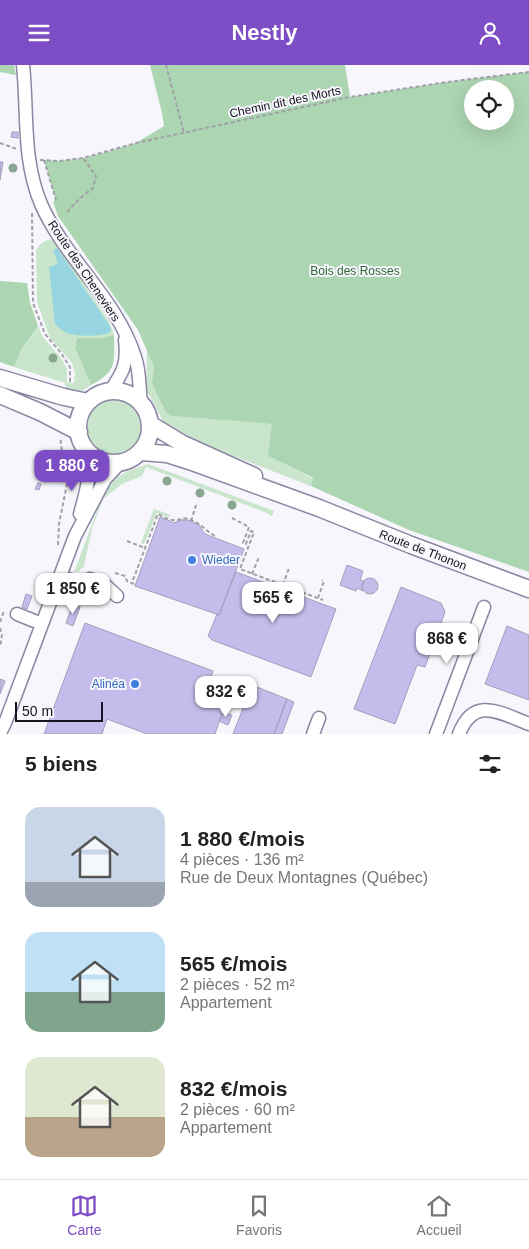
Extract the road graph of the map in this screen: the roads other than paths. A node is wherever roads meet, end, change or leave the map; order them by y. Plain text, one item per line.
1 (23, 65) edge
2 (124, 330) junction
3 (0, 378) edge
4 (110, 391) junction
5 (0, 395) edge
6 (88, 402) junction
7 (141, 402) junction
8 (150, 424) junction
9 (82, 439) junction
10 (141, 452) junction
11 (121, 462) junction
12 (319, 508) junction
13 (75, 536) junction
14 (60, 576) junction
15 (529, 589) edge
16 (117, 597) dead end
17 (484, 607) dead end
18 (17, 614) dead end
19 (42, 624) junction
20 (319, 718) dead end
21 (529, 723) edge
22 (3, 730) edge
23 (313, 734) edge
24 (436, 734) edge
25 (459, 734) edge

1 - 2 street, Route des Cheneviers
2 - 4 street, Route des Cheneviers
2 - 7 street, Route des Cheneviers
3 - 6 main road
4 - 6 main road
4 - 7 main road
5 - 9 main road
6 - 9 main road
7 - 8 main road
8 - 10 main road
8 - 12 main road, Route de Thonon
9 - 11 main road
9 - 13 street
10 - 11 main road
10 - 12 main road, Route de Thonon
11 - 13 street
12 - 15 main road, Route de Thonon
13 - 14 street
14 - 16 street
14 - 19 street
17 - 24 street
18 - 19 street
19 - 22 street
20 - 23 street
21 - 25 street

